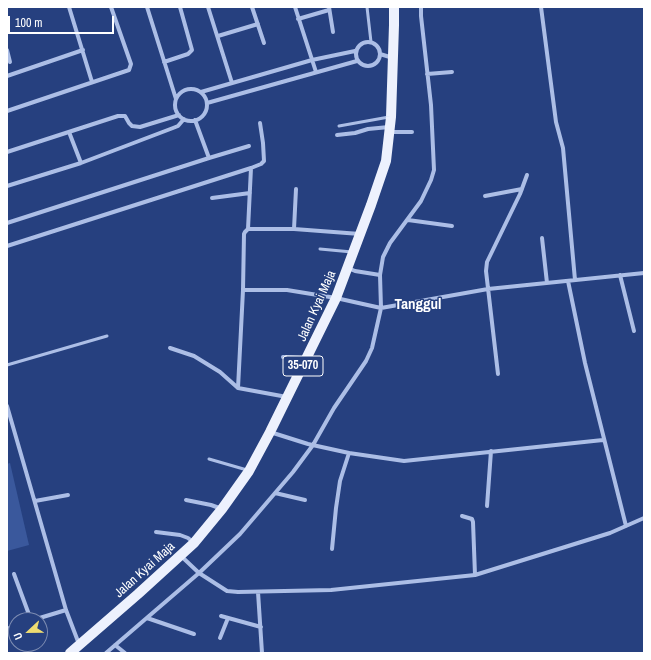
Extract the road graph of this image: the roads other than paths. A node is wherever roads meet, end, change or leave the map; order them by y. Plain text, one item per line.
1 (69, 7) edge
2 (112, 7) edge
3 (147, 7) edge
4 (180, 7) edge
5 (208, 7) edge
6 (252, 7) edge
7 (295, 7) edge
8 (367, 7) edge
9 (394, 7) edge
10 (421, 7) edge
11 (541, 7) edge
12 (329, 8) edge
13 (298, 19) junction
14 (258, 24) junction
15 (333, 32) dead end
16 (218, 36) junction
17 (371, 42) junction
18 (264, 43) dead end
19 (7, 50) edge
20 (83, 50) junction
21 (355, 51) junction
22 (380, 54) junction
23 (393, 58) junction
24 (312, 60) junction
25 (357, 61) junction
26 (10, 62) dead end
27 (164, 62) junction
28 (316, 72) junction
29 (452, 72) dead end
30 (427, 74) junction
31 (7, 76) edge
32 (92, 82) junction
33 (232, 83) junction
34 (201, 92) junction
35 (176, 99) junction
36 (206, 103) junction
37 (7, 111) edge
38 (179, 115) junction
39 (391, 117) junction
40 (184, 119) junction
41 (195, 120) junction
42 (260, 123) dead end
43 (339, 126) dead end
44 (390, 129) junction
45 (69, 132) junction
46 (412, 132) dead end
47 (338, 135) dead end
48 (249, 146) dead end
49 (7, 152) edge
50 (209, 158) junction
51 (81, 163) junction
52 (251, 168) junction
53 (527, 175) dead end
54 (7, 186) edge
55 (296, 189) dead end
56 (522, 189) junction
57 (250, 193) junction
58 (485, 196) dead end
59 (212, 198) dead end
60 (408, 220) junction
61 (7, 223) edge
62 (452, 226) dead end
63 (248, 229) junction
64 (294, 230) junction
65 (361, 234) junction
66 (542, 238) dead end
67 (7, 246) edge
68 (320, 249) dead end
69 (354, 252) junction
70 (348, 268) junction
71 (644, 273) edge
72 (378, 275) junction
73 (620, 275) junction
74 (575, 280) junction
75 (568, 281) junction
76 (547, 283) junction
77 (488, 289) junction
78 (243, 290) junction
79 (336, 298) junction
80 (379, 307) junction
81 (634, 331) dead end
82 (107, 336) dead end
83 (170, 348) dead end
84 (283, 357) dead end
85 (307, 358) junction
86 (7, 365) edge
87 (498, 374) dead end
88 (238, 388) junction
89 (287, 397) junction
90 (7, 406) edge
91 (270, 432) junction
92 (604, 440) junction
93 (313, 445) junction
94 (491, 451) junction
95 (349, 454) junction
96 (209, 459) dead end
97 (249, 471) junction
98 (275, 493) junction
99 (68, 495) dead end
100 (186, 500) dead end
101 (305, 500) dead end
102 (35, 501) junction
103 (487, 506) dead end
104 (222, 509) junction
105 (462, 516) dead end
106 (644, 518) edge
107 (626, 526) junction
108 (156, 532) dead end
109 (194, 543) junction
110 (332, 550) dead end
111 (181, 555) junction
112 (198, 572) junction
113 (14, 574) dead end
114 (476, 575) junction
115 (258, 592) junction
116 (66, 610) junction
117 (29, 612) edge
118 (48, 615) edge
119 (221, 616) dead end
120 (147, 618) junction
121 (228, 618) junction
122 (261, 627) junction
123 (194, 634) dead end
124 (220, 638) dead end
125 (79, 645) junction
126 (115, 645) junction
127 (70, 653) edge
128 (106, 653) edge
129 (125, 653) edge
130 (262, 653) edge

1 - 20 street
2 - 32 street
3 - 27 street
4 - 27 street
5 - 16 street
6 - 14 street
7 - 13 street
8 - 17 lane
9 - 23 main road, Jalan Kyai Maja / 35-070
10 - 30 street
11 - 74 street
12 - 13 street
12 - 15 street
13 - 24 street
14 - 16 street
14 - 18 street
16 - 33 street
17 - 21 street
17 - 22 street
19 - 26 street
20 - 31 street
20 - 32 street
21 - 24 street
21 - 25 street
22 - 23 street
22 - 25 street
23 - 39 main road, Jalan Kyai Maja / 35-070
24 - 28 street
24 - 33 street
25 - 28 street
27 - 35 street
28 - 36 street
29 - 30 street
30 - 60 street
32 - 37 street
33 - 34 street
34 - 35 street
34 - 36 street
35 - 38 street
36 - 41 street
38 - 40 street
38 - 45 street
39 - 43 lane
39 - 44 main road, Jalan Kyai Maja / 35-070
40 - 41 street
40 - 51 street
41 - 50 street
42 - 52 street
44 - 46 street
44 - 47 street
44 - 65 main road, Jalan Kyai Maja / 35-070
45 - 49 street
45 - 51 street
48 - 50 street
50 - 61 street
51 - 54 street
52 - 57 street
52 - 67 street
53 - 56 street
55 - 64 street
56 - 58 street
56 - 77 street
57 - 59 street
57 - 63 street
60 - 62 street
60 - 72 street
63 - 64 street
63 - 78 street
64 - 65 street
65 - 69 main road, Jalan Kyai Maja / 35-070
66 - 76 street
68 - 69 lane
69 - 70 main road, Jalan Kyai Maja / 35-070
70 - 72 street
70 - 79 main road, Jalan Kyai Maja / 35-070
71 - 73 street
72 - 80 street
73 - 74 street
73 - 81 street
74 - 75 street
75 - 76 street
75 - 92 street
76 - 77 street
77 - 80 street
77 - 87 street
78 - 79 street
78 - 88 street
79 - 80 street
79 - 85 main road, Jalan Kyai Maja / 35-070
80 - 93 street
82 - 86 lane
83 - 88 street
84 - 85 street
85 - 89 main road, Jalan Kyai Maja / 35-070
88 - 89 street
89 - 91 main road, Jalan Kyai Maja / 35-070
90 - 102 street
91 - 93 street
91 - 97 main road, Jalan Kyai Maja / 35-070
92 - 94 street
92 - 107 street
93 - 95 street
93 - 98 street
94 - 95 street
94 - 103 street
95 - 110 street
96 - 97 lane
97 - 104 main road, Jalan Kyai Maja / 35-070
98 - 101 street
98 - 112 street
99 - 102 street
100 - 104 street
102 - 116 street
104 - 109 main road, Jalan Kyai Maja / 35-070
105 - 114 street
106 - 107 street
107 - 114 street
108 - 109 street
109 - 111 main road, Jalan Kyai Maja / 35-070
111 - 112 street
111 - 125 main road, Jalan Kyai Maja / 35-070
112 - 115 street
112 - 120 street
113 - 117 street
114 - 115 street
115 - 122 street
116 - 118 street
116 - 125 street
119 - 121 street
120 - 123 street
120 - 126 street
121 - 122 street
121 - 124 street
122 - 130 street
125 - 127 main road, Jalan Kyai Maja / 35-070
126 - 128 street
126 - 129 street

